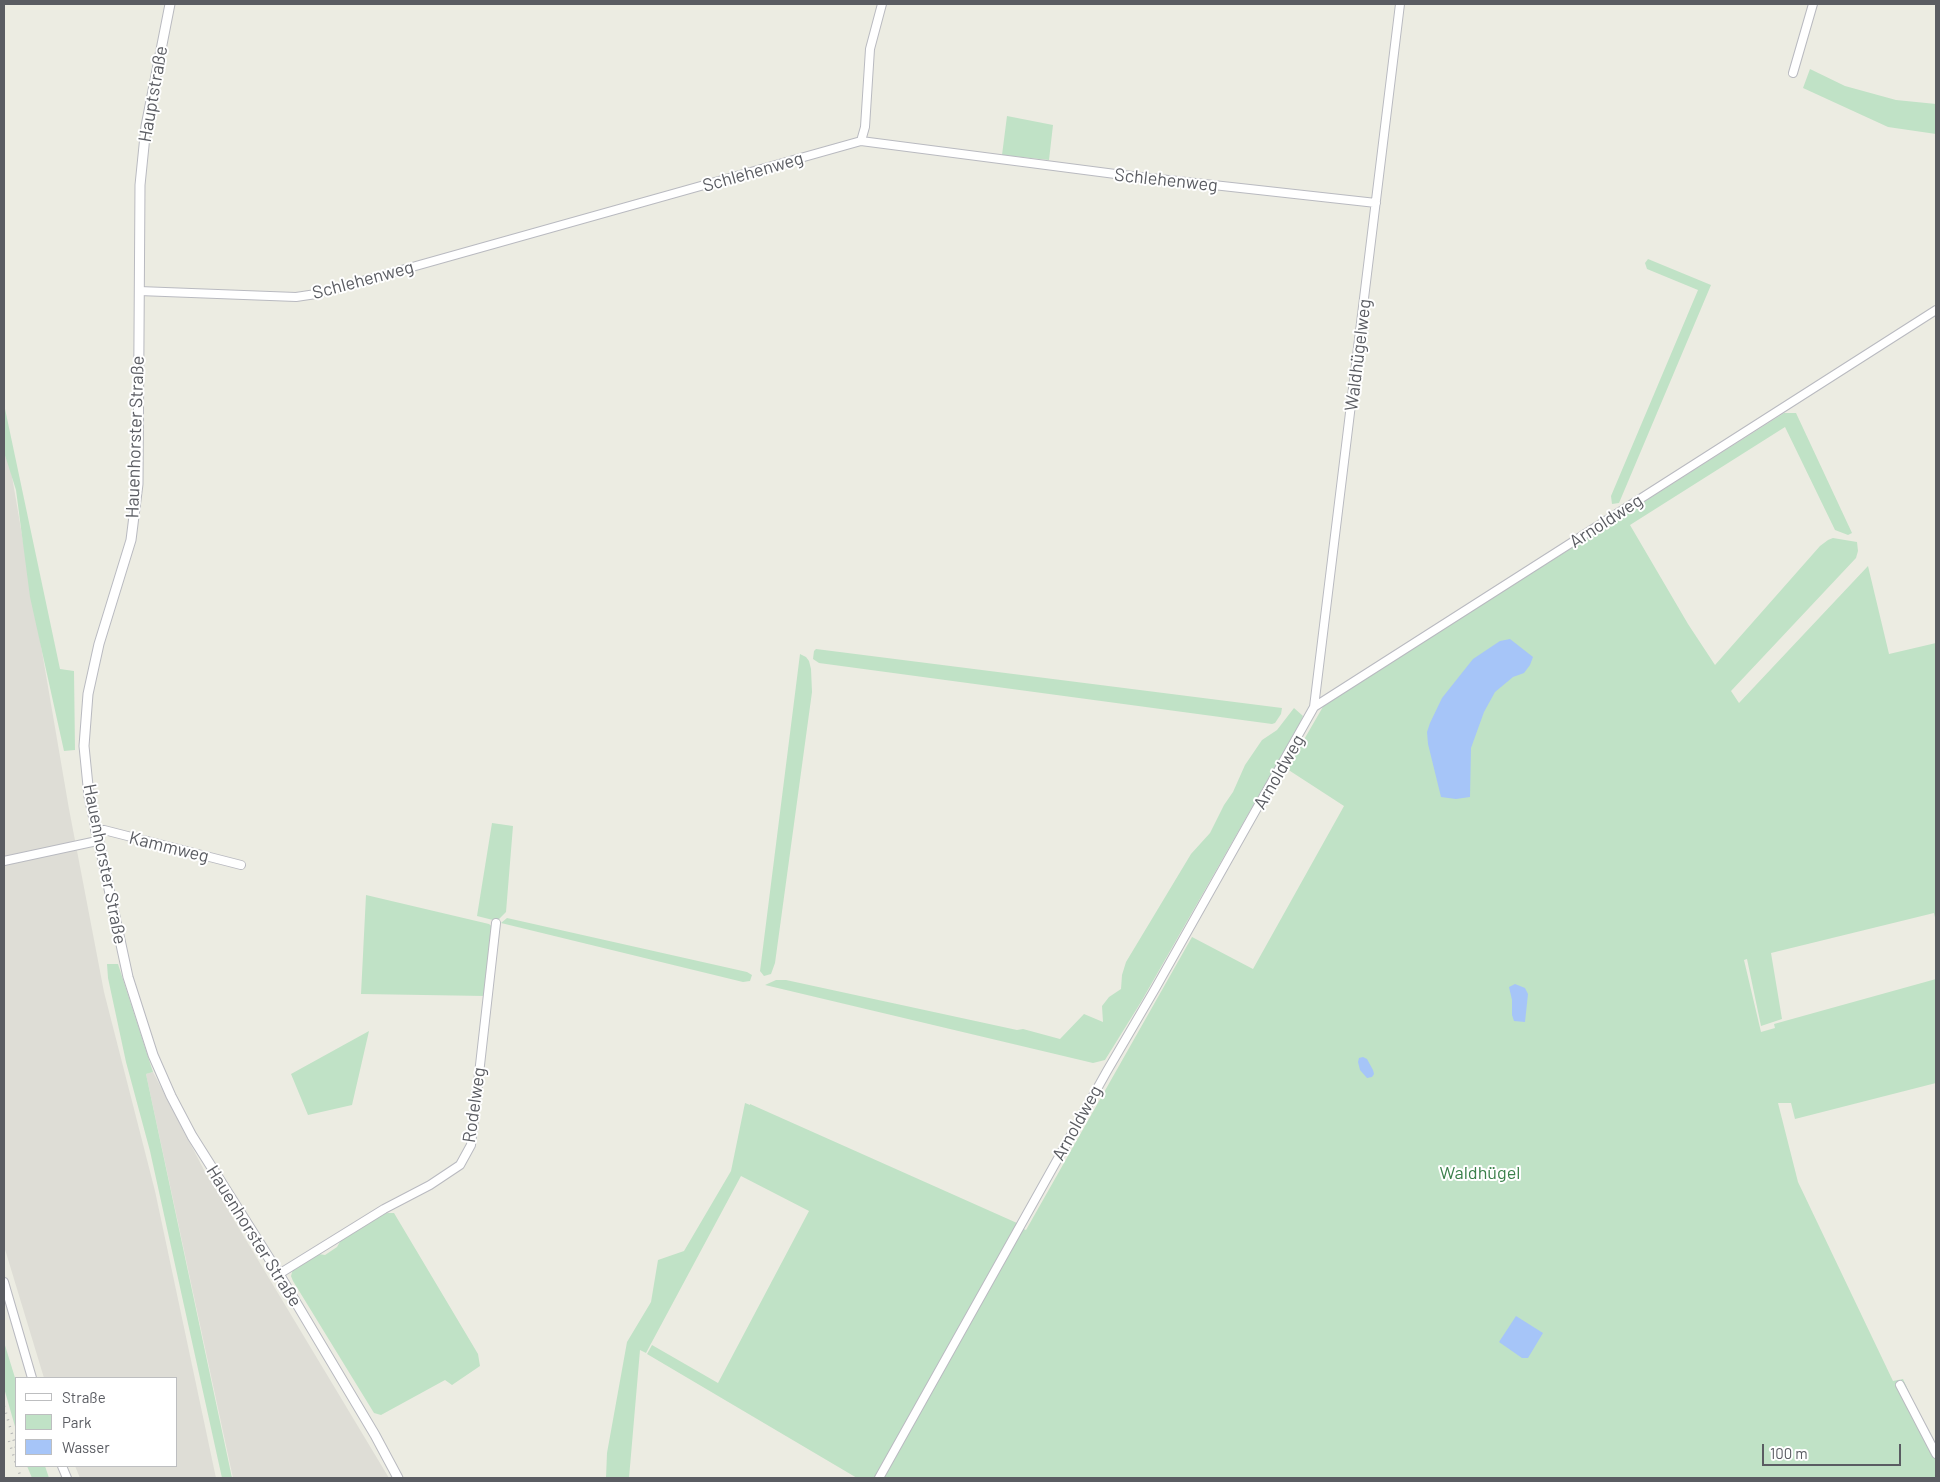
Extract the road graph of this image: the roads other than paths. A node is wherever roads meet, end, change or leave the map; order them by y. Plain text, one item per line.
1 (170, 4) edge
2 (882, 4) edge
3 (1400, 4) edge
4 (1812, 4) edge
5 (1793, 73) dead end
6 (861, 141) junction
7 (140, 185) joint
8 (1376, 202) junction
9 (139, 291) junction
10 (1936, 310) edge
11 (1314, 706) junction
12 (96, 831) junction
13 (97, 841) junction
14 (4, 861) edge
15 (241, 865) dead end
16 (496, 923) dead end
17 (279, 1274) junction
18 (4, 1282) edge
19 (32, 1377) edge
20 (1900, 1385) dead end
21 (1936, 1454) edge
22 (398, 1478) edge
23 (879, 1478) edge

1 - 7 street, Hauptstraße
2 - 6 street
3 - 8 street, Waldhügelweg
4 - 5 street
6 - 8 street, Schlehenweg
6 - 9 street, Schlehenweg
7 - 9 street, Hauenhorster Straße
8 - 11 street, Waldhügelweg
9 - 12 street, Hauenhorster Straße
10 - 11 street, Arnoldweg
11 - 23 street, Arnoldweg
12 - 13 street, Hauenhorster Straße
12 - 15 street, Kammweg
13 - 14 street
13 - 17 street, Hauenhorster Straße
16 - 17 street, Rodelweg
17 - 22 street, Hauenhorster Straße
18 - 19 street
20 - 21 street

